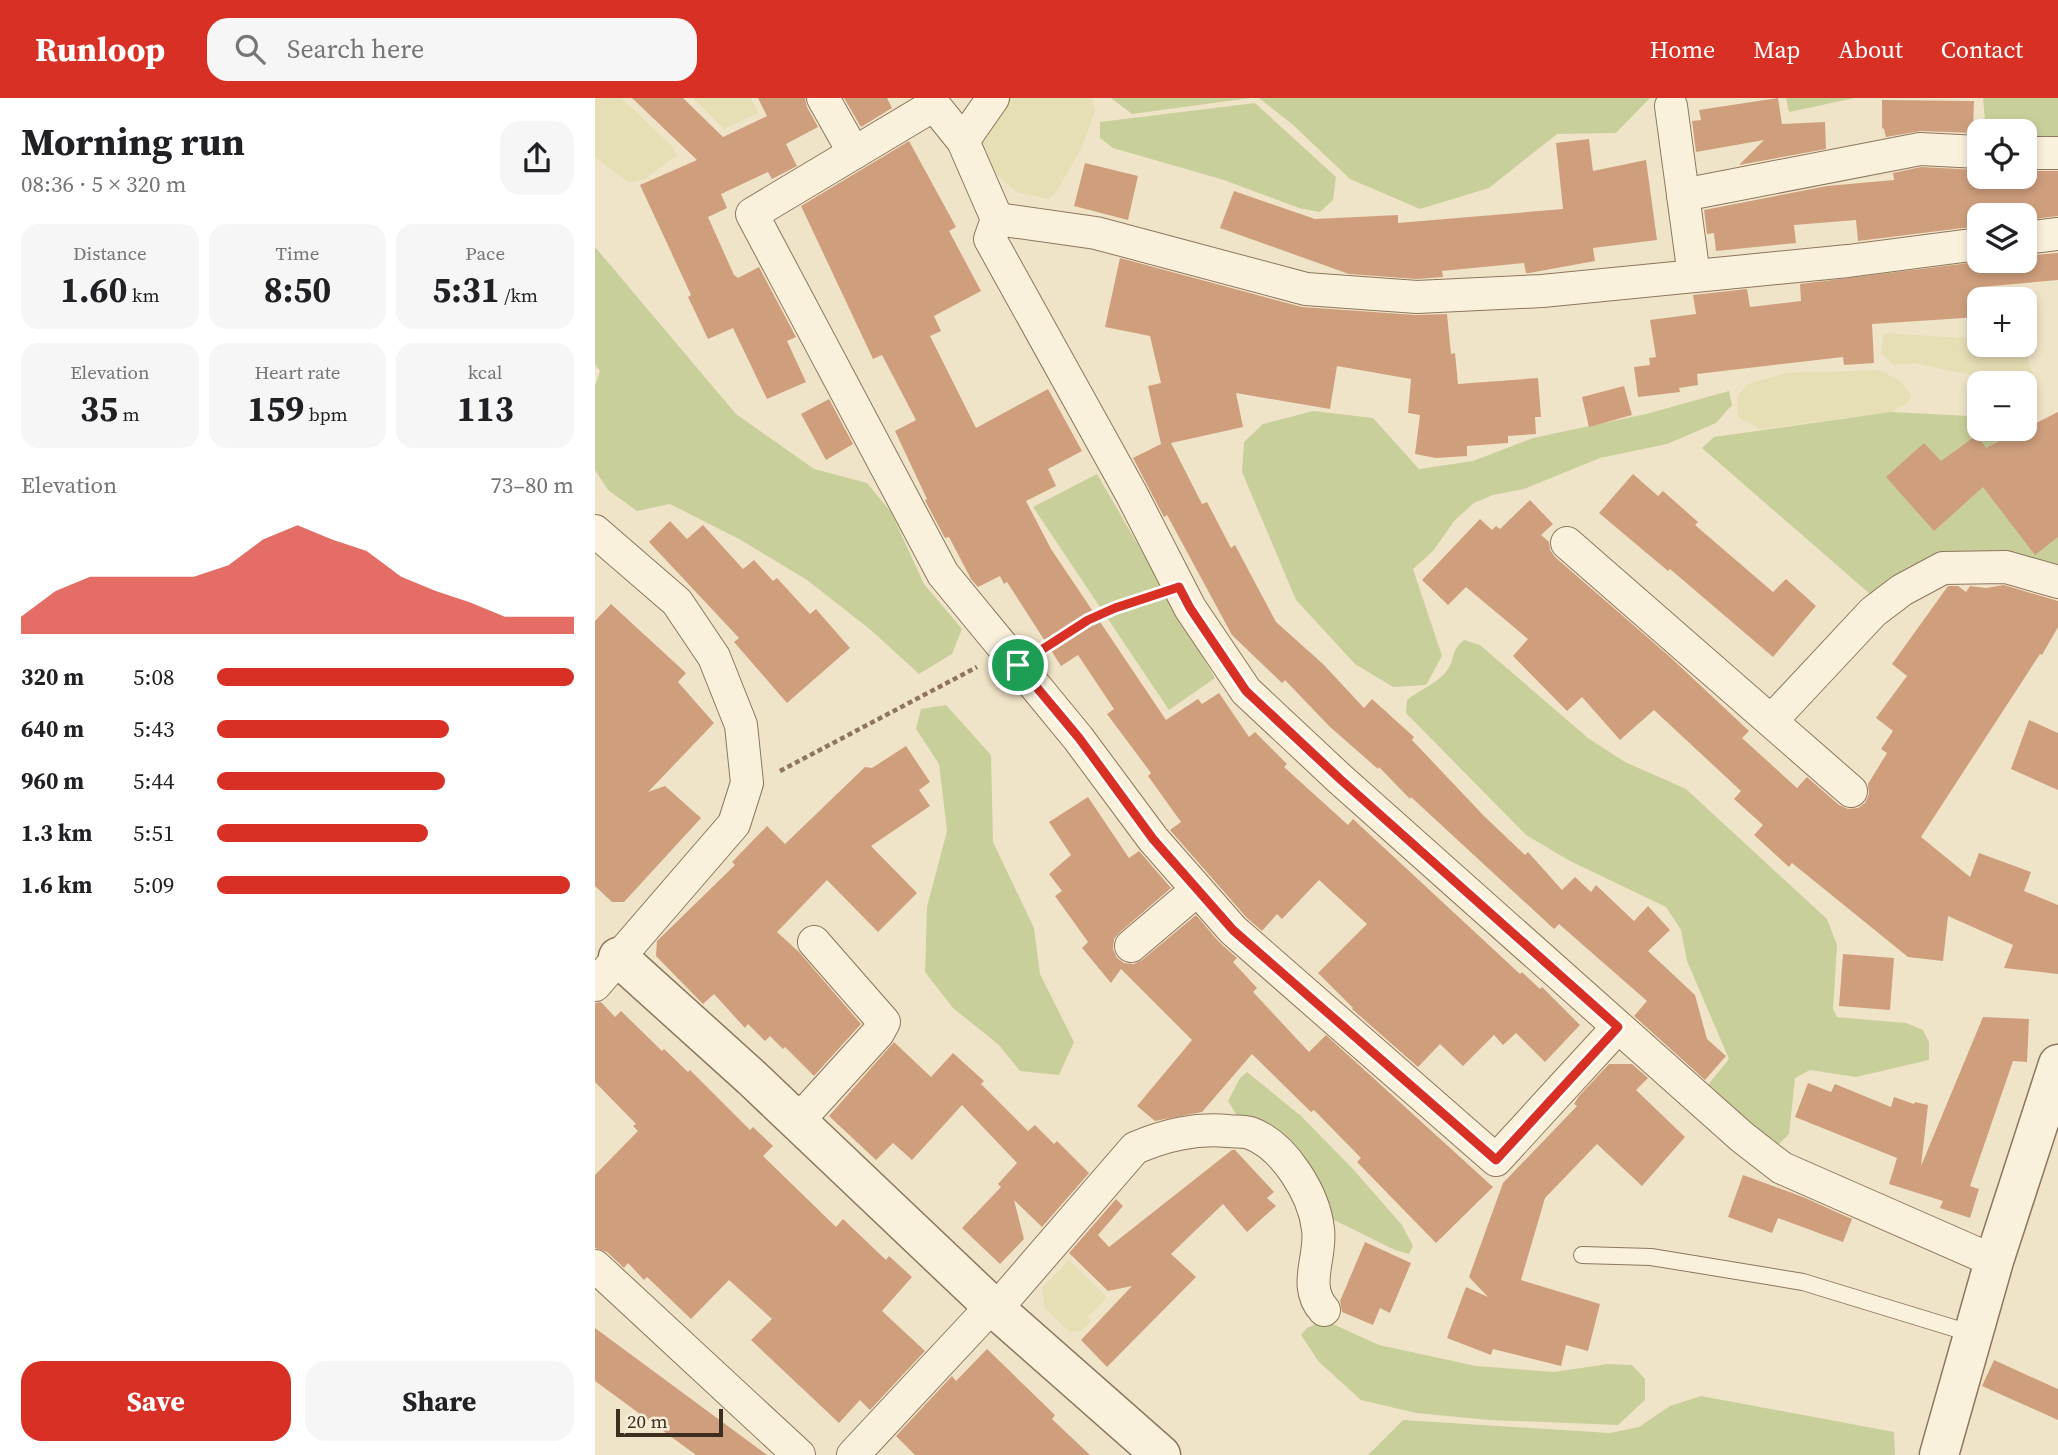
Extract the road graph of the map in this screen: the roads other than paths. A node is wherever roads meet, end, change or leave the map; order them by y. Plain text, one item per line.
1 (823, 98) edge
2 (993, 98) edge
3 (933, 102) edge
4 (1671, 106) dead end
5 (963, 141) junction
6 (1967, 151) edge
7 (853, 153) junction
8 (2037, 153) edge
9 (2058, 153) edge
10 (1683, 195) junction
11 (997, 219) junction
12 (2058, 234) edge
13 (2037, 237) edge
14 (1967, 246) edge
15 (1694, 276) junction
16 (595, 531) edge
17 (1567, 543) dead end
18 (2058, 582) edge
19 (1772, 720) junction
20 (1851, 791) dead end
21 (1197, 890) junction
22 (814, 942) dead end
23 (1131, 946) dead end
24 (607, 971) edge
25 (1618, 1027) junction
26 (2058, 1064) edge
27 (798, 1121) junction
28 (1582, 1255) dead end
29 (1994, 1261) junction
30 (595, 1266) edge
31 (994, 1307) junction
32 (1324, 1310) dead end
33 (1973, 1334) junction
34 (799, 1455) edge
35 (853, 1455) edge
36 (1161, 1455) edge
37 (1939, 1455) edge

1 - 7 street
2 - 5 street
3 - 5 street
3 - 7 street
4 - 10 street
5 - 11 street
6 - 10 street
7 - 21 street
8 - 9 street
10 - 15 street
11 - 15 street
11 - 25 street
12 - 13 street
14 - 15 street
16 - 24 street
17 - 19 street
18 - 19 street
19 - 20 street
21 - 23 street
21 - 25 street
22 - 27 street
24 - 27 street
25 - 29 street
26 - 29 street
27 - 31 street
28 - 33 lane
29 - 33 street
30 - 34 street
31 - 32 street
31 - 35 street
31 - 36 street
33 - 37 street

